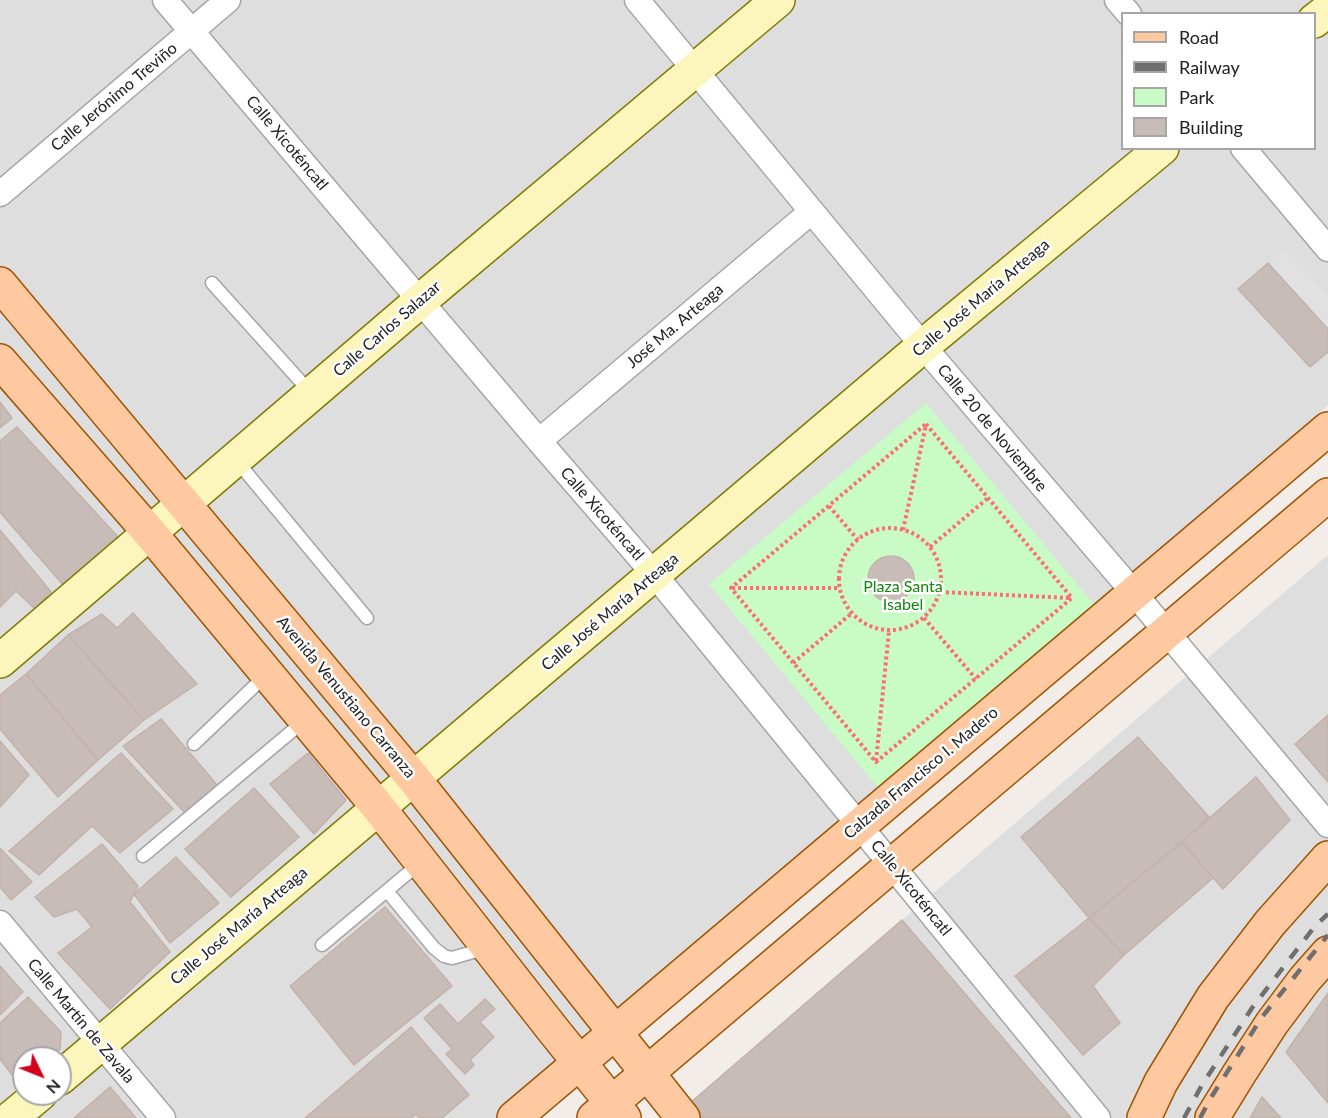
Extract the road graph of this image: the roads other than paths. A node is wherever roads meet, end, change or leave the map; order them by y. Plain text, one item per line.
1 (165, 0) edge
2 (228, 0) edge
3 (637, 0) edge
4 (778, 0) edge
5 (1117, 0) edge
6 (1328, 10) edge
7 (1127, 12) edge
8 (1316, 19) edge
9 (191, 31) junction
10 (694, 69) junction
11 (1160, 150) edge
12 (1245, 150) edge
13 (0, 194) edge
14 (811, 212) junction
15 (1328, 249) edge
16 (212, 282) dead end
17 (0, 284) edge
18 (420, 300) junction
19 (923, 346) junction
20 (0, 361) edge
21 (312, 394) junction
22 (1328, 429) edge
23 (539, 441) junction
24 (236, 460) junction
25 (1328, 495) edge
26 (184, 504) junction
27 (150, 533) junction
28 (654, 574) junction
29 (1134, 593) junction
30 (368, 618) dead end
31 (1166, 632) junction
32 (0, 662) edge
33 (267, 674) junction
34 (305, 720) junction
35 (194, 744) dead end
36 (414, 779) junction
37 (378, 807) junction
38 (859, 825) junction
39 (1328, 825) edge
40 (143, 856) dead end
41 (1328, 858) edge
42 (421, 862) junction
43 (892, 865) junction
44 (387, 891) junction
45 (0, 923) edge
46 (322, 945) dead end
47 (488, 947) junction
48 (1328, 953) edge
49 (615, 1032) junction
50 (100, 1044) junction
51 (579, 1062) junction
52 (72, 1068) edge
53 (647, 1073) junction
54 (26, 1106) edge
55 (610, 1113) edge
56 (11, 1118) edge
57 (163, 1118) edge
58 (514, 1118) edge
59 (683, 1118) edge
60 (1098, 1118) edge
61 (1144, 1118) edge
62 (1212, 1118) edge

1 - 9 street, Calle Xicoténcatl
2 - 9 street, Calle Jerónimo Treviño
3 - 10 street, Calle 20 de Noviembre
4 - 10 street, Calle Carlos Salazar
5 - 7 street
6 - 8 street
9 - 13 street, Calle Jerónimo Treviño
9 - 18 street, Calle Xicoténcatl
10 - 14 street, Calle 20 de Noviembre
10 - 18 street, Calle Carlos Salazar
11 - 19 street, Calle José María Arteaga
12 - 15 street
14 - 19 street, Calle 20 de Noviembre
14 - 23 street, José Ma. Arteaga
16 - 21 lane
17 - 26 main road, Avenida Venustiano Carranza
18 - 21 street, Calle Carlos Salazar
18 - 23 street, Calle Xicoténcatl
19 - 28 street, Calle José María Arteaga
19 - 29 street, Calle 20 de Noviembre
20 - 27 main road
21 - 24 street, Calle Carlos Salazar
22 - 29 main road, Calzada Francisco I. Madero
23 - 28 street, Calle Xicoténcatl
24 - 26 street, Calle Carlos Salazar
24 - 30 lane
25 - 31 main road
26 - 27 street, Calle Carlos Salazar
26 - 36 main road, Avenida Venustiano Carranza
27 - 32 street, Calle Carlos Salazar
27 - 33 main road
28 - 36 street, Calle José María Arteaga
28 - 38 street, Calle Xicoténcatl
29 - 31 street, Calle 20 de Noviembre
29 - 38 main road, Calzada Francisco I. Madero
31 - 39 street, Calle 20 de Noviembre
31 - 43 main road
33 - 34 main road
33 - 35 lane
34 - 37 main road
34 - 40 lane
36 - 37 street, Calle José María Arteaga
36 - 49 main road, Avenida Venustiano Carranza
37 - 42 main road
37 - 50 street, Calle José María Arteaga
38 - 43 street, Calle Xicoténcatl
38 - 49 main road, Calzada Francisco I. Madero
41 - 61 main road
42 - 44 lane
42 - 47 main road
43 - 53 main road
43 - 60 street, Calle Xicoténcatl
44 - 46 lane
44 - 47 lane
45 - 50 street, Calle Martín de Zavala
47 - 51 main road
48 - 62 main road
49 - 51 main road, Calzada Francisco I. Madero
49 - 53 main road, Avenida Venustiano Carranza
50 - 52 street, Calle José María Arteaga
50 - 57 street, Calle Martín de Zavala
51 - 55 main road
51 - 58 main road, Calzada Francisco I. Madero
53 - 55 main road
53 - 59 main road, Avenida Venustiano Carranza
54 - 56 street

